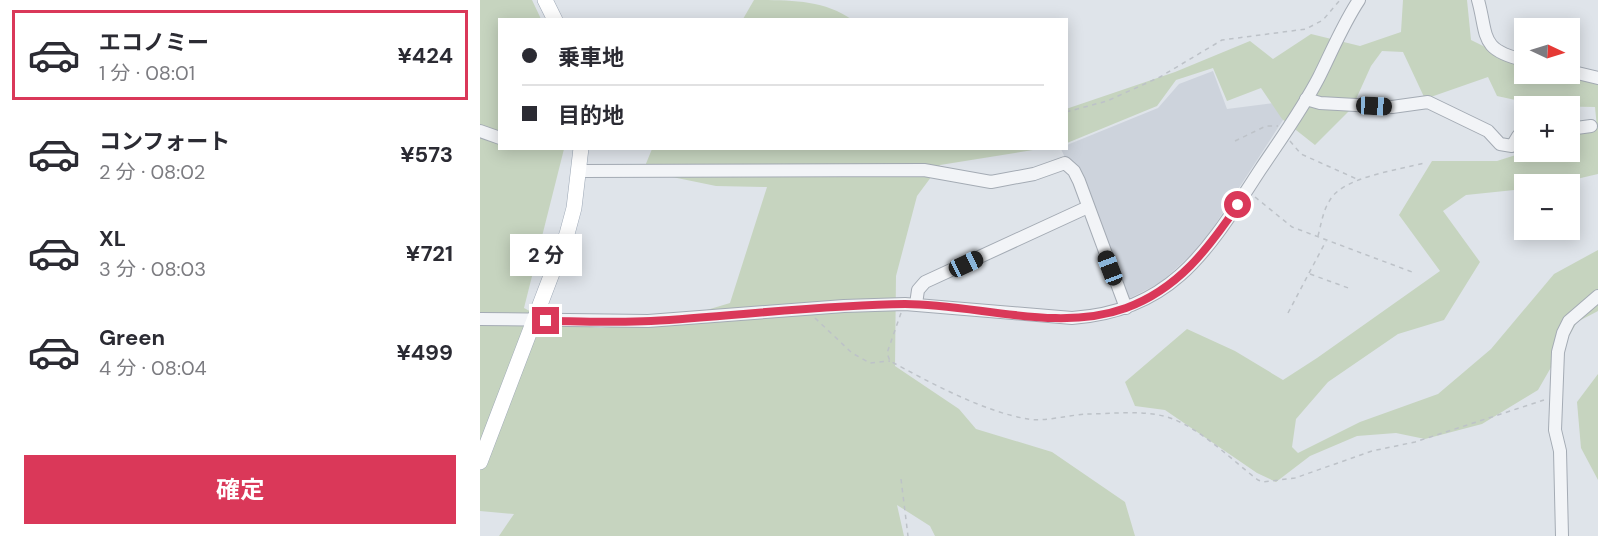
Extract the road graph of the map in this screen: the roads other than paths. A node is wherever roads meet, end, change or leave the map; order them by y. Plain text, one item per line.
1 (545, 0) edge
2 (1359, 0) edge
3 (1478, 0) edge
4 (554, 18) edge
5 (1514, 58) edge
6 (1580, 73) edge
7 (1598, 78) edge
8 (1306, 99) junction
9 (1591, 126) dead end
10 (1580, 128) edge
11 (480, 131) edge
12 (498, 137) edge
13 (1514, 143) edge
14 (581, 150) edge
15 (580, 171) junction
16 (1088, 207) junction
17 (1598, 296) edge
18 (910, 304) junction
19 (1126, 308) junction
20 (480, 320) edge
21 (533, 320) junction
22 (480, 462) edge
23 (1562, 536) edge

1 - 4 main road
2 - 8 street
3 - 5 street
6 - 7 street
8 - 13 street
8 - 19 street
9 - 10 street
11 - 12 street
14 - 15 main road
15 - 16 street
15 - 21 main road
16 - 18 street
16 - 19 street
17 - 23 street
18 - 19 street
18 - 21 street
20 - 21 street
21 - 22 main road

